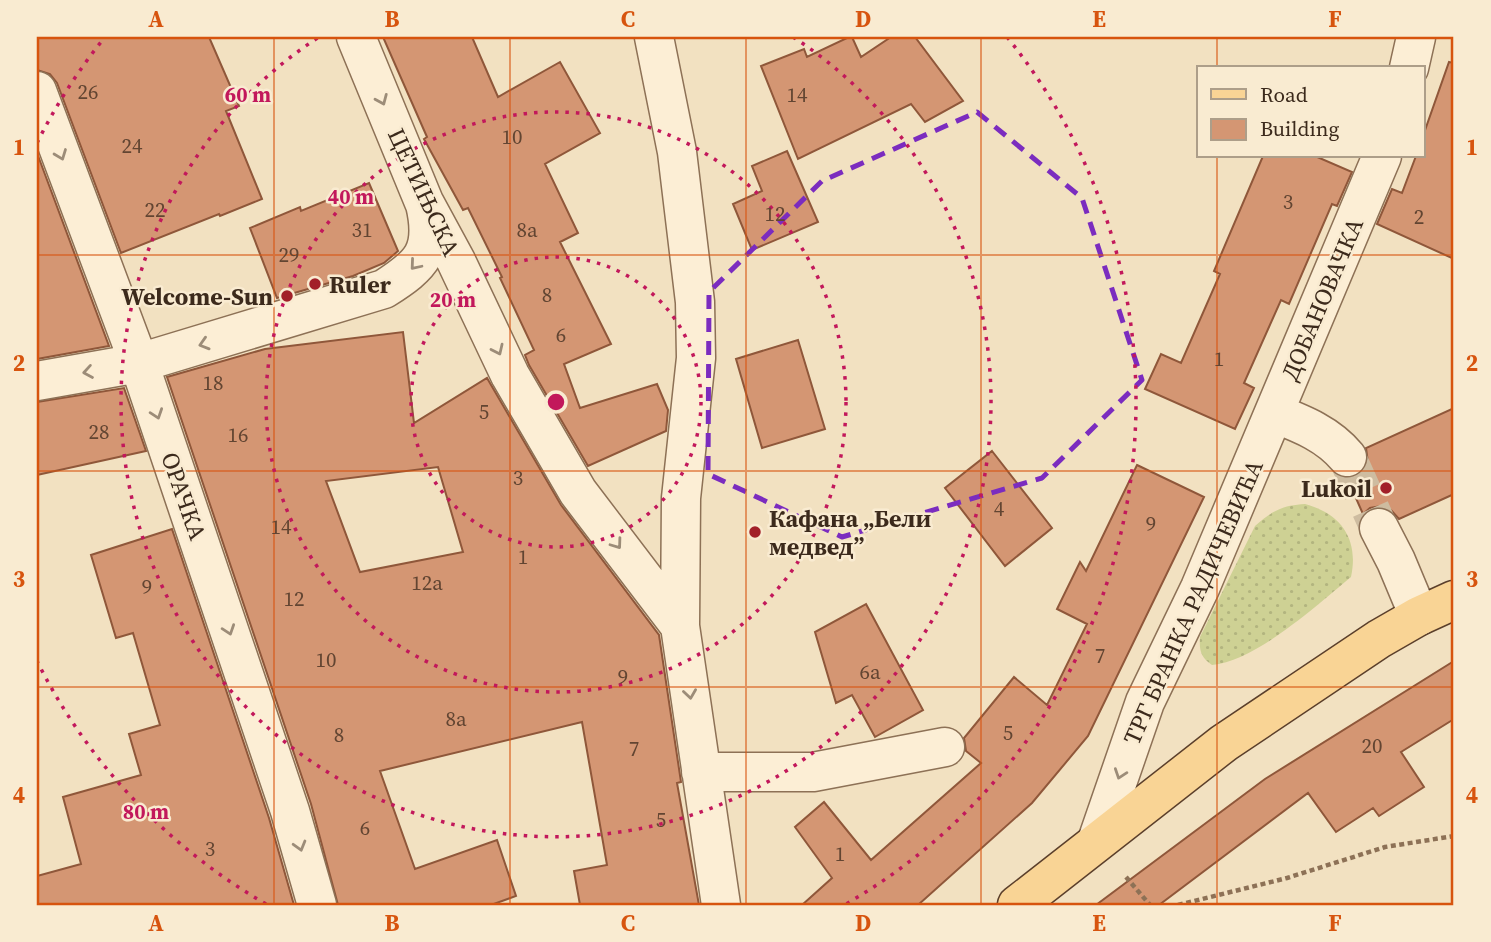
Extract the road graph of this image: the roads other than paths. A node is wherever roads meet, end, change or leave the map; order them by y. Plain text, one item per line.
1 (356, 37) edge
2 (654, 37) edge
3 (1416, 37) edge
4 (1409, 66) edge
5 (37, 91) edge
6 (1381, 158) edge
7 (424, 202) junction
8 (139, 363) junction
9 (37, 381) edge
10 (1269, 427) junction
11 (1347, 457) tunnel mouth
12 (1379, 528) tunnel mouth
13 (1454, 600) edge
14 (1419, 616) junction
15 (680, 626) junction
16 (945, 747) dead end
17 (701, 772) junction
18 (1097, 841) junction
19 (317, 905) edge
20 (721, 905) edge
21 (1017, 905) edge

1 -> 7 street, ЦЕТИЊСКА
2 - 15 street
3 - 4 street
5 -> 8 street, ОРАЧКА
6 - 10 street, ДОБАНОВАЧКА
7 -> 8 street
7 -> 15 street, ЦЕТИЊСКА
8 -> 9 street
8 -> 19 street, ОРАЧКА
10 - 11 street
10 -> 18 street, ТРГ БРАНКА РАДИЧЕВИЋА
12 - 14 street
13 - 14 main road
14 - 18 main road
15 -> 17 street
16 - 17 street
17 - 20 street
18 - 21 main road

